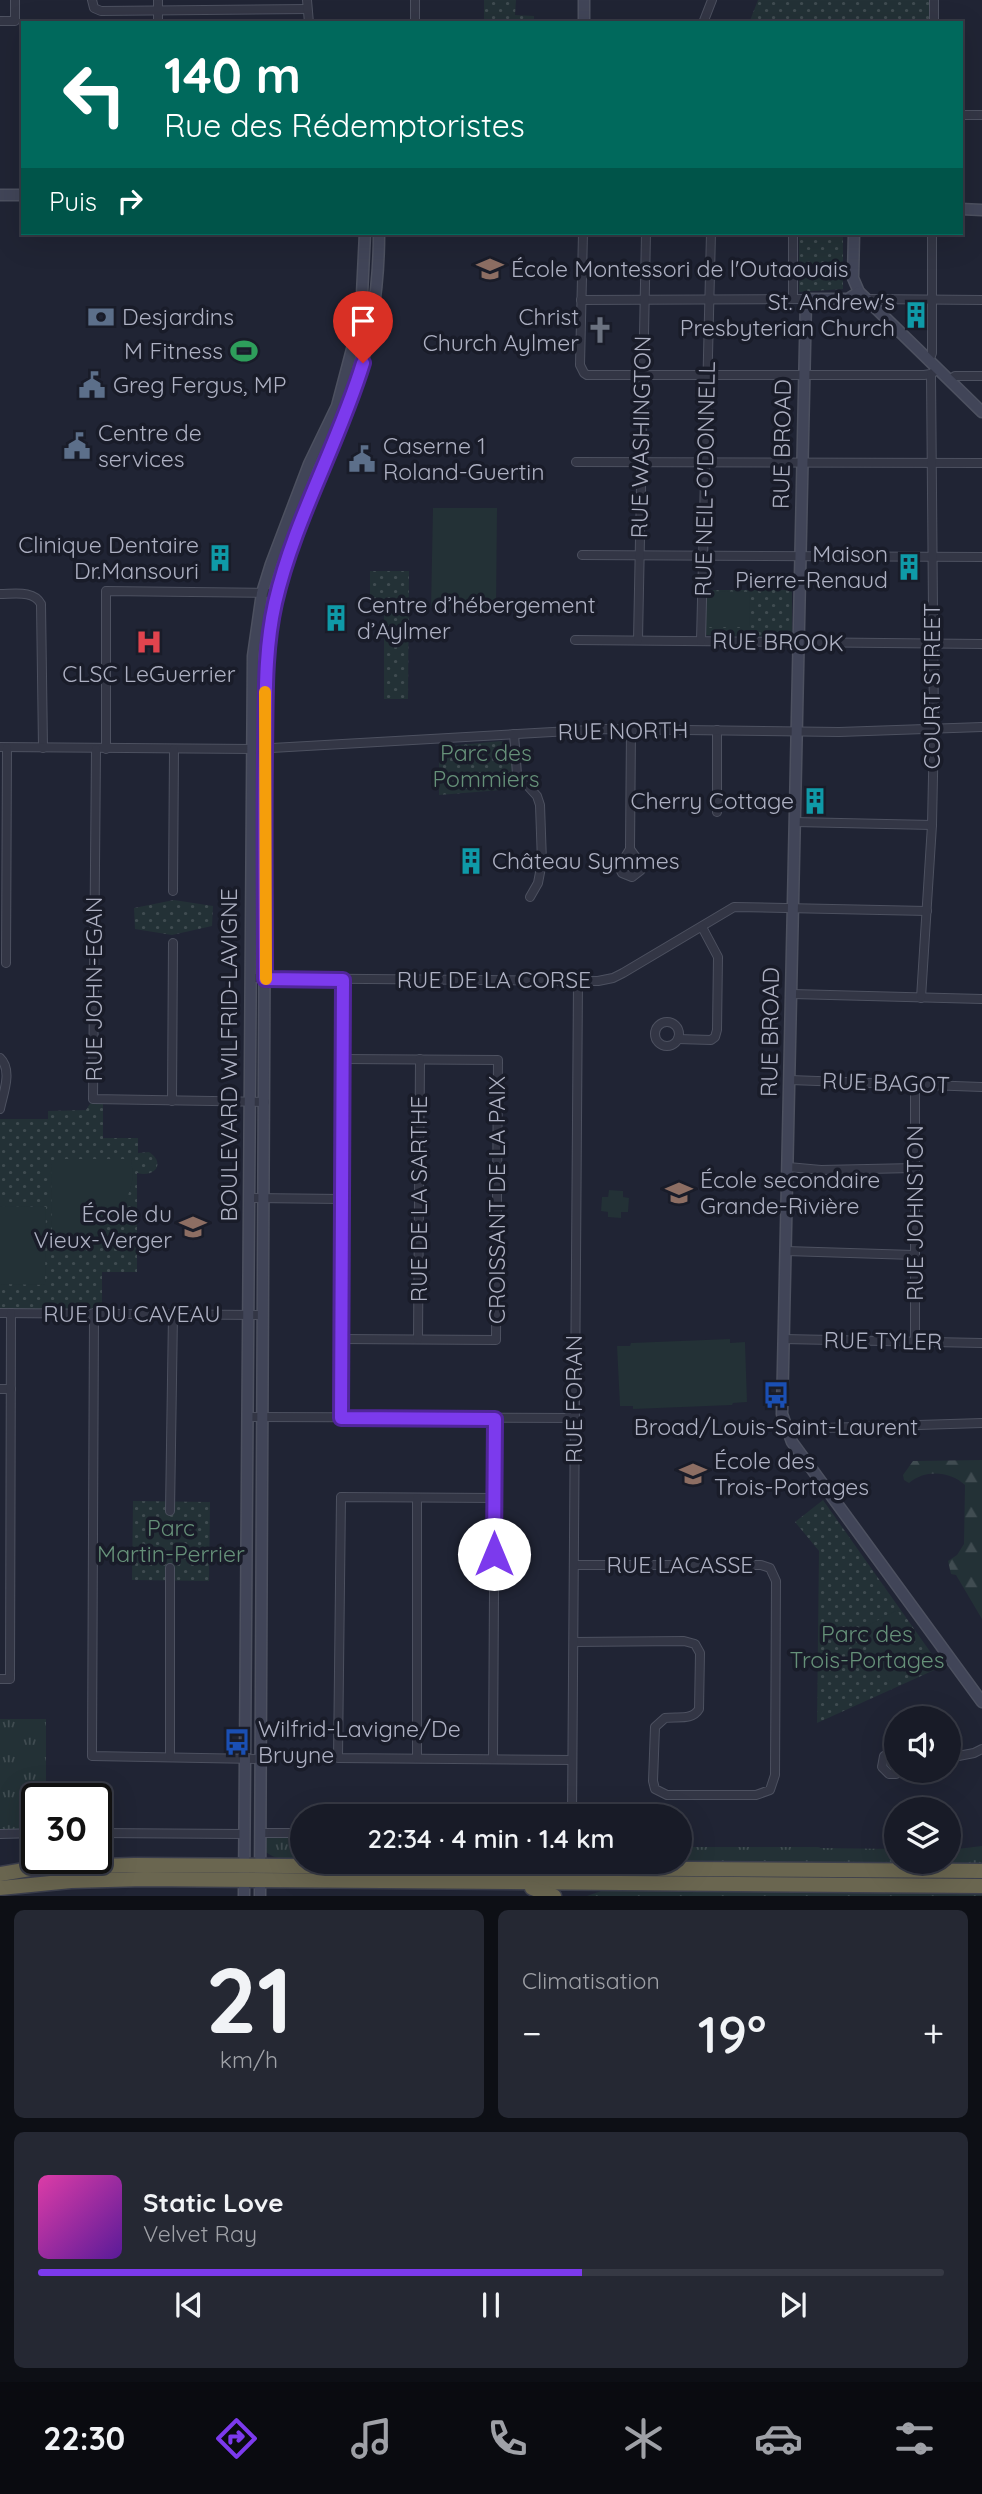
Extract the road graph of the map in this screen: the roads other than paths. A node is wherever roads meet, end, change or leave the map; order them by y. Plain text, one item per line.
1 (15, 0) edge
2 (92, 0) edge
3 (158, 0) edge
4 (232, 0) edge
5 (415, 0) edge
6 (584, 0) edge
7 (712, 0) edge
8 (934, 0) edge
9 (307, 5) edge
10 (232, 10) junction
11 (158, 11) junction
12 (158, 21) edge
13 (415, 21) edge
14 (584, 21) edge
15 (704, 21) edge
16 (934, 21) edge
17 (0, 22) edge
18 (963, 115) edge
19 (982, 115) edge
20 (0, 195) edge
21 (21, 195) edge
22 (963, 209) edge
23 (982, 210) edge
24 (363, 235) edge
25 (379, 235) edge
26 (583, 235) edge
27 (646, 235) edge
28 (711, 235) edge
29 (793, 235) edge
30 (854, 235) edge
31 (932, 235) edge
32 (862, 296) junction
33 (644, 299) junction
34 (793, 299) junction
35 (806, 299) junction
36 (581, 300) junction
37 (710, 300) junction
38 (933, 300) junction
39 (982, 300) edge
40 (933, 368) junction
41 (643, 375) junction
42 (708, 375) junction
43 (805, 375) junction
44 (982, 376) edge
45 (949, 380) junction
46 (982, 412) edge
47 (576, 462) dead end
48 (641, 462) junction
49 (706, 462) junction
50 (804, 463) junction
51 (932, 463) junction
52 (982, 463) edge
53 (582, 555) dead end
54 (639, 555) junction
55 (703, 556) junction
56 (801, 556) junction
57 (931, 557) junction
58 (982, 557) edge
59 (262, 593) junction
60 (278, 593) junction
61 (0, 594) edge
62 (575, 640) dead end
63 (638, 640) junction
64 (701, 641) junction
65 (799, 642) junction
66 (932, 644) junction
67 (982, 644) edge
68 (982, 727) edge
69 (934, 728) junction
70 (631, 729) junction
71 (717, 730) junction
72 (796, 731) junction
73 (514, 734) junction
74 (3, 747) edge
75 (43, 748) junction
76 (265, 748) junction
77 (96, 749) junction
78 (106, 749) junction
79 (174, 749) junction
80 (252, 749) junction
81 (718, 812) dead end
82 (796, 822) junction
83 (932, 825) junction
84 (630, 849) dead end
85 (173, 891) dead end
86 (530, 897) dead end
87 (793, 909) junction
88 (928, 911) junction
89 (702, 928) junction
90 (173, 943) dead end
91 (6, 963) dead end
92 (252, 978) junction
93 (265, 979) junction
94 (343, 980) junction
95 (578, 982) junction
96 (792, 994) junction
97 (921, 998) junction
98 (982, 999) edge
99 (678, 1039) dead end
100 (0, 1058) edge
101 (343, 1059) junction
102 (420, 1059) junction
103 (790, 1080) junction
104 (915, 1084) junction
105 (982, 1087) edge
106 (172, 1101) junction
107 (249, 1102) junction
108 (265, 1102) junction
109 (0, 1109) edge
110 (788, 1167) junction
111 (914, 1168) junction
112 (250, 1198) junction
113 (264, 1198) junction
114 (342, 1199) junction
115 (786, 1251) junction
116 (914, 1255) junction
117 (94, 1312) junction
118 (0, 1313) edge
119 (11, 1313) junction
120 (173, 1314) junction
121 (249, 1315) junction
122 (263, 1315) junction
123 (341, 1339) junction
124 (418, 1339) junction
125 (783, 1339) junction
126 (915, 1341) junction
127 (982, 1343) edge
128 (0, 1389) edge
129 (11, 1389) junction
130 (249, 1417) junction
131 (263, 1417) junction
132 (341, 1418) junction
133 (575, 1418) junction
134 (495, 1419) junction
135 (982, 1423) edge
136 (787, 1432) junction
137 (417, 1498) junction
138 (495, 1498) junction
139 (170, 1511) dead end
140 (574, 1565) junction
141 (170, 1568) dead end
142 (574, 1642) junction
143 (0, 1679) edge
144 (982, 1702) edge
145 (982, 1749) edge
146 (961, 1756) edge
147 (170, 1757) junction
148 (416, 1758) junction
149 (246, 1759) junction
150 (262, 1759) junction
151 (493, 1759) junction
152 (572, 1760) junction
153 (572, 1804) edge
154 (21, 1833) edge
155 (112, 1833) edge
156 (260, 1833) junction
157 (290, 1833) edge
158 (0, 1834) edge
159 (244, 1834) junction
160 (982, 1871) edge
161 (0, 1874) edge
162 (244, 1881) edge
163 (260, 1881) edge
164 (504, 1883) junction
165 (646, 1884) junction
166 (982, 1886) edge
167 (0, 1888) edge
168 (554, 1895) edge
169 (586, 1895) edge

1 - 17 street
2 - 11 street
3 - 11 street
4 - 10 street
5 - 13 street
6 - 14 main road
7 - 15 street
8 - 16 street
9 - 10 street
10 - 11 street
11 - 12 street
18 - 19 street
20 - 21 main road
22 - 23 main road
24 - 59 main road, BOULEVARD WILFRID-LAVIGNE
25 - 60 main road, BOULEVARD WILFRID-LAVIGNE
26 - 36 street
27 - 33 street, RUE WASHINGTON
28 - 37 street, RUE NEIL-O'DONNELL
29 - 34 street
30 - 32 main road
31 - 38 street, COURT STREET
32 - 35 main road
32 - 38 street
32 - 40 main road
33 - 36 street
33 - 37 street
33 - 41 street, RUE WASHINGTON
34 - 35 street
34 - 37 street
35 - 43 main road, RUE BROAD
36 - 41 street
37 - 42 street, RUE NEIL-O'DONNELL
38 - 39 street
38 - 40 street, COURT STREET
40 - 43 street
40 - 45 main road
40 - 51 street, COURT STREET
41 - 42 street
41 - 48 street, RUE WASHINGTON
42 - 43 street
42 - 49 street, RUE NEIL-O'DONNELL
43 - 50 main road, RUE BROAD
44 - 45 street
45 - 46 main road
47 - 48 street
48 - 49 street
48 - 54 street, RUE WASHINGTON
49 - 50 street
49 - 55 street, RUE NEIL-O'DONNELL
50 - 51 street
50 - 56 main road, RUE BROAD
51 - 52 street
51 - 57 street, COURT STREET
53 - 54 street
54 - 55 street
54 - 63 street, RUE WASHINGTON
55 - 56 street
55 - 64 street, RUE NEIL-O'DONNELL
56 - 57 street
56 - 65 main road, RUE BROAD
57 - 58 street
57 - 66 street, COURT STREET
59 - 60 street
59 - 78 street
59 - 80 main road, BOULEVARD WILFRID-LAVIGNE
60 - 76 main road, BOULEVARD WILFRID-LAVIGNE
61 - 75 street
62 - 63 street, RUE BROOK
63 - 64 street, RUE BROOK
64 - 65 street, RUE BROOK
65 - 66 street, RUE BROOK
65 - 72 main road, RUE BROAD
66 - 67 street, RUE BROOK
66 - 69 street, COURT STREET
68 - 69 street, RUE NORTH
69 - 72 street, RUE NORTH
69 - 83 street, COURT STREET
70 - 71 street, RUE NORTH
70 - 73 street, RUE NORTH
70 - 84 street
71 - 72 street, RUE NORTH
71 - 81 street
72 - 82 main road, RUE BROAD
73 - 76 street, RUE NORTH
73 - 86 street
74 - 75 street
74 - 91 street
75 - 77 street
76 - 80 street
76 - 93 main road, BOULEVARD WILFRID-LAVIGNE
77 - 78 street
77 - 106 street, RUE JOHN-EGAN
78 - 79 street
79 - 80 street
79 - 85 street
80 - 92 main road, BOULEVARD WILFRID-LAVIGNE
82 - 83 street
82 - 87 main road, RUE BROAD
83 - 88 street, COURT STREET
87 - 88 street, RUE DE LA CORSE
87 - 89 street, RUE DE LA CORSE
87 - 96 main road, RUE BROAD
88 - 97 street, COURT STREET
89 - 95 street, RUE DE LA CORSE
89 - 99 street
90 - 106 street
92 - 93 street, RUE DE LA CORSE
92 - 107 main road, BOULEVARD WILFRID-LAVIGNE
93 - 94 street, RUE DE LA CORSE
93 - 108 main road, BOULEVARD WILFRID-LAVIGNE
94 - 95 street, RUE DE LA CORSE
94 - 101 street
95 - 133 street, RUE FORAN
96 - 97 street
96 - 103 main road, RUE BROAD
97 - 98 street
100 - 109 street
101 - 102 street, CROISSANT DE LA PAIX
101 - 114 street
102 - 124 street, RUE DE LA SARTHE
102 - 124 street, CROISSANT DE LA PAIX
103 - 104 street, RUE BAGOT
103 - 110 main road, RUE BROAD
104 - 105 street, RUE BAGOT
104 - 111 street, RUE JOHNSTON
106 - 107 street, RUE JOHN-EGAN
107 - 108 street, RUE JOHN-EGAN
107 - 112 main road, BOULEVARD WILFRID-LAVIGNE
108 - 113 main road, BOULEVARD WILFRID-LAVIGNE
110 - 111 street
110 - 115 main road, RUE BROAD
111 - 116 street, RUE JOHNSTON
112 - 113 street
112 - 121 main road, BOULEVARD WILFRID-LAVIGNE
113 - 114 street
113 - 122 main road, BOULEVARD WILFRID-LAVIGNE
114 - 123 street
115 - 116 street
115 - 125 main road, RUE BROAD
116 - 126 street, RUE JOHNSTON
117 - 119 street, RUE DU CAVEAU
117 - 120 street, RUE DU CAVEAU
117 - 147 street
118 - 119 street, RUE DU CAVEAU
119 - 129 street
120 - 121 street, RUE DU CAVEAU
120 - 139 street
121 - 122 street, RUE DU CAVEAU
121 - 130 main road, BOULEVARD WILFRID-LAVIGNE
122 - 131 main road, BOULEVARD WILFRID-LAVIGNE
123 - 124 street, CROISSANT DE LA PAIX
123 - 132 street
125 - 126 street, RUE TYLER
125 - 136 main road, RUE BROAD
126 - 127 street, RUE TYLER
128 - 129 street
129 - 143 street
130 - 131 street
130 - 149 main road, BOULEVARD WILFRID-LAVIGNE
131 - 132 street
131 - 150 main road, BOULEVARD WILFRID-LAVIGNE
132 - 134 street
133 - 134 street
133 - 140 street, RUE FORAN
134 - 138 street
135 - 136 street
136 - 144 main road, RUE BROAD
137 - 138 street
137 - 148 street
137 - 148 street
138 - 151 street
140 - 142 street, RUE FORAN
140 - 142 street, RUE LACASSE
141 - 147 street
142 - 152 street, RUE FORAN
145 - 146 street
147 - 149 street
148 - 151 street
149 - 150 street
149 - 159 main road, BOULEVARD WILFRID-LAVIGNE
150 - 156 main road, BOULEVARD WILFRID-LAVIGNE
151 - 152 street
152 - 153 street, RUE FORAN
154 - 158 street
155 - 159 street
156 - 157 street
156 - 163 main road, BOULEVARD WILFRID-LAVIGNE
159 - 162 main road, BOULEVARD WILFRID-LAVIGNE
160 - 163 highway
161 - 162 highway
162 - 163 highway
162 - 167 highway
163 - 164 highway
164 - 165 highway
164 - 168 highway
165 - 166 highway
165 - 169 highway

